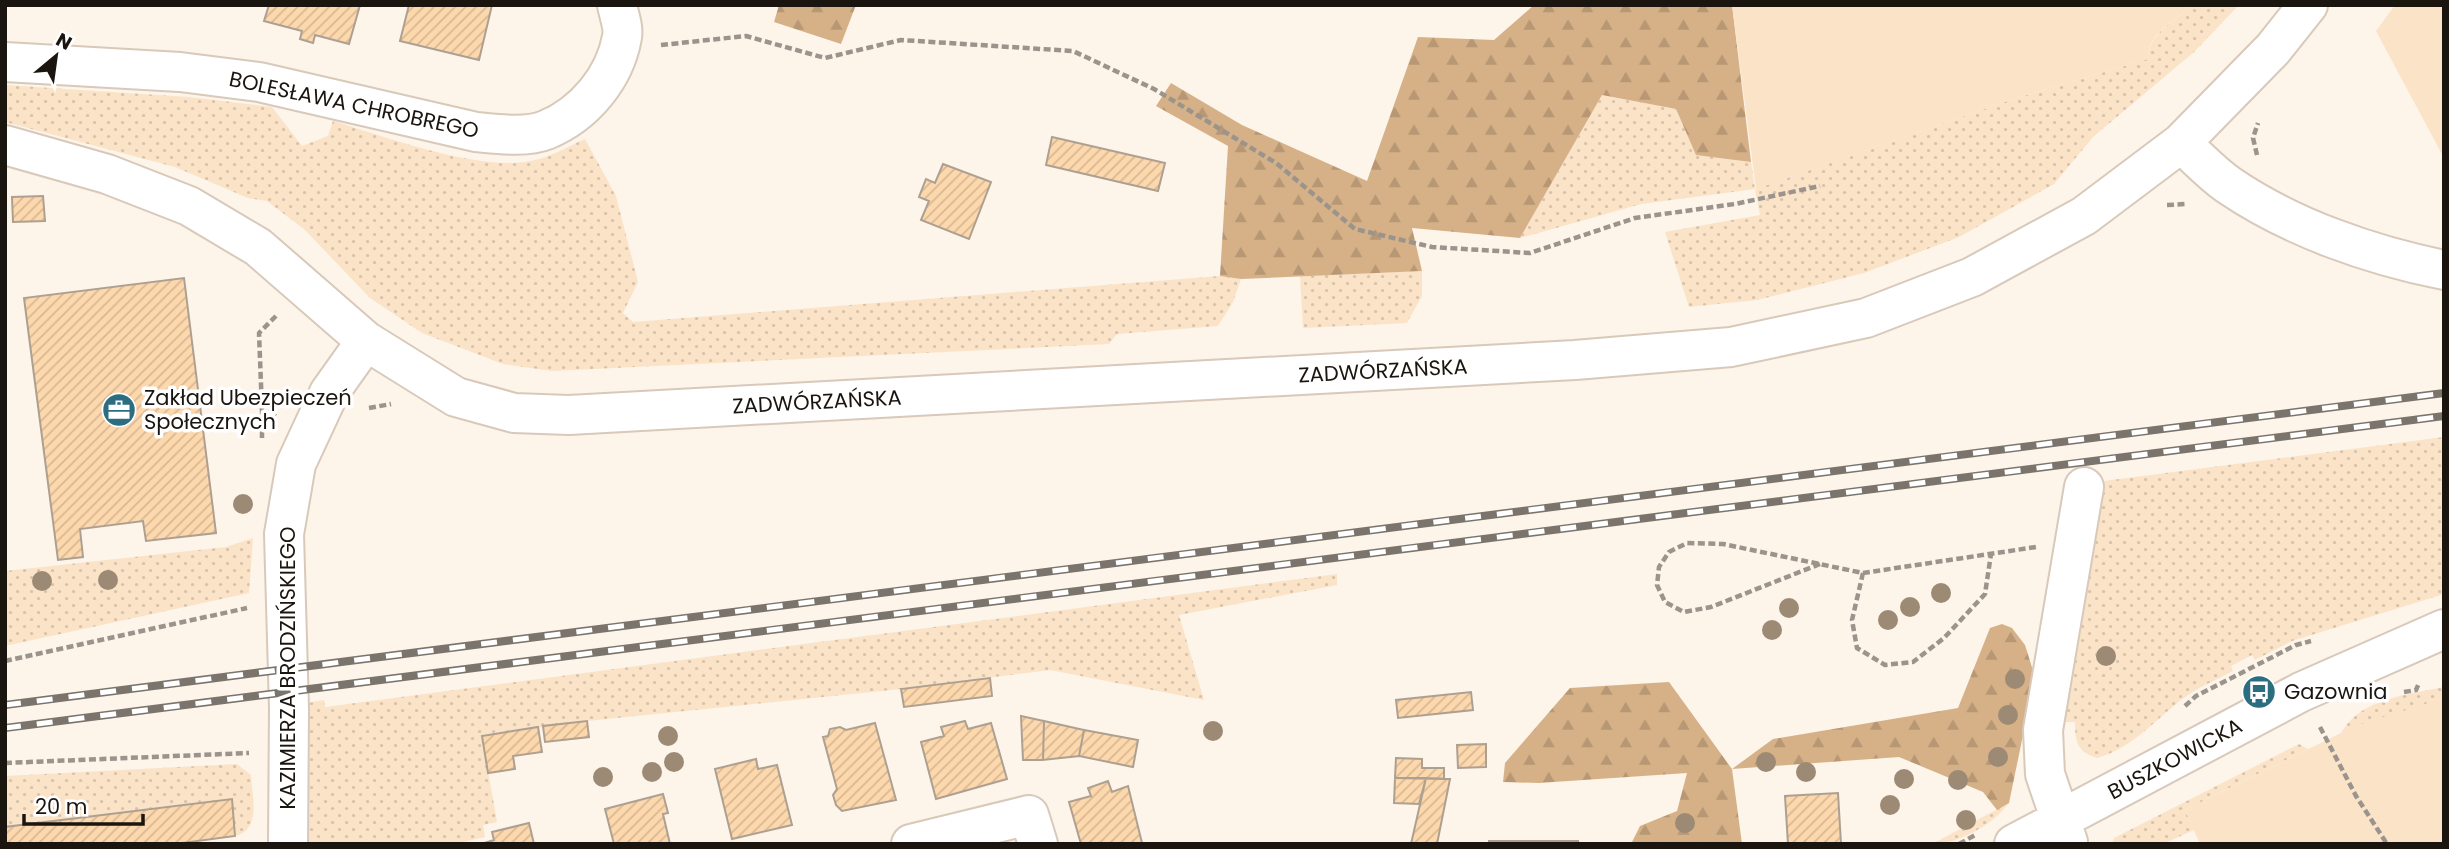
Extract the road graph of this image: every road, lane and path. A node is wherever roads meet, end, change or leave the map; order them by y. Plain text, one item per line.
1 (617, 5) edge
2 (2308, 5) edge
3 (618, 49) junction
4 (5, 62) edge
5 (2260, 116) dead end
6 (2181, 143) junction
7 (5, 145) edge
8 (2258, 159) dead end
9 (1820, 186) dead end
10 (2444, 270) edge
11 (304, 288) junction
12 (366, 341) junction
13 (312, 430) junction
14 (2084, 487) dead end
15 (2075, 541) junction
16 (1991, 554) junction
17 (1820, 564) junction
18 (1863, 573) junction
19 (285, 598) junction
20 (2444, 629) edge
21 (2296, 645) dead end
22 (5, 661) edge
23 (2301, 692) junction
24 (2196, 696) dead end
25 (289, 753) junction
26 (5, 762) edge
27 (2064, 832) edge
28 (288, 844) edge
29 (911, 844) edge
30 (1038, 844) edge
31 (2014, 844) edge
32 (2387, 844) edge

1 - 3 street, BOLESŁAWA CHROBREGO
2 - 6 street, ZADWÓRZAŃSKA
3 - 4 street, BOLESŁAWA CHROBREGO
3 - 9 path
5 - 8 path
6 - 10 street
6 - 12 street, ZADWÓRZAŃSKA
7 - 11 street
11 - 12 street
11 - 13 path
12 - 13 street, KAZIMIERZA BRODZIŃSKIEGO
13 - 19 street, KAZIMIERZA BRODZIŃSKIEGO
14 - 15 street
15 - 16 path
15 - 27 street
16 - 18 path
16 - 18 path
17 - 17 path
17 - 18 path
19 - 22 path
19 - 25 street, KAZIMIERZA BRODZIŃSKIEGO
20 - 23 street, BUSZKOWICKA
21 - 24 path
23 - 27 street, BUSZKOWICKA
23 - 32 path
25 - 26 path
25 - 28 street, KAZIMIERZA BRODZIŃSKIEGO
27 - 31 street, BUSZKOWICKA
29 - 30 street

